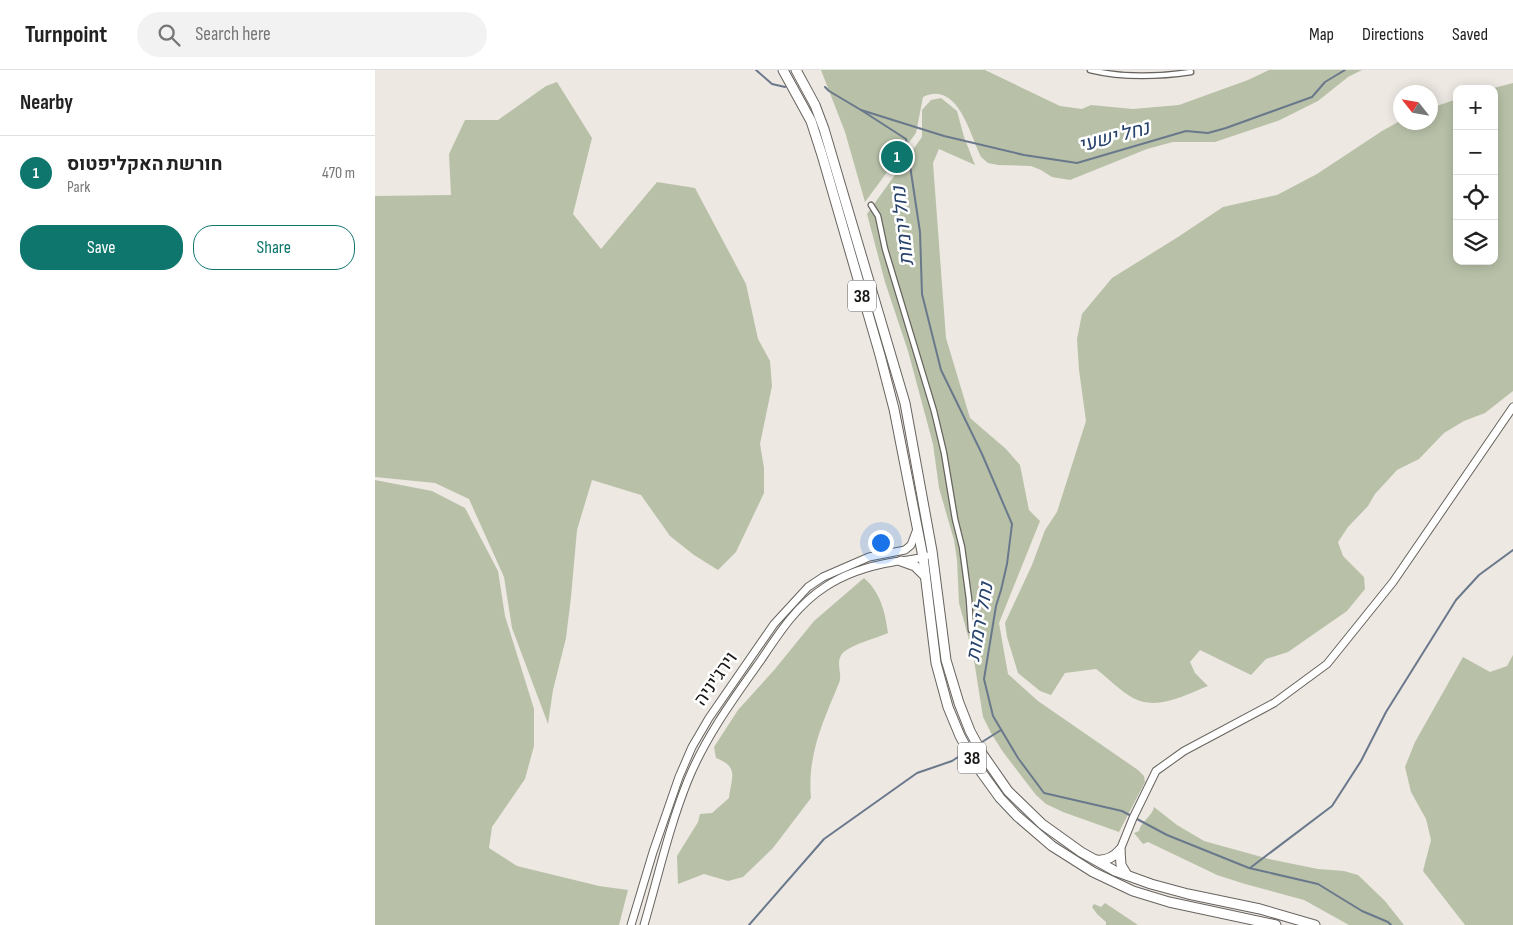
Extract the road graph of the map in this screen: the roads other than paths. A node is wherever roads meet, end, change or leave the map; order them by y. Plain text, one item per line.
1 (783, 70) edge
2 (796, 70) edge
3 (1090, 70) edge
4 (1191, 72) dead end
5 (871, 205) dead end
6 (1513, 407) edge
7 (917, 529) junction
8 (931, 550) junction
9 (923, 557) junction
10 (901, 561) junction
11 (925, 576) junction
12 (971, 630) dead end
13 (1119, 850) junction
14 (1094, 860) junction
15 (1129, 877) junction
16 (631, 925) edge
17 (644, 925) edge
18 (1277, 925) edge
19 (1315, 925) edge

1 - 7 highway, 38
2 - 8 highway, 38
3 - 4 street
5 - 12 street
6 - 13 street
7 - 9 highway, 38
7 - 16 street, וירג'יניה
8 - 9 street
8 - 14 highway, 38
9 - 10 street, וירג'יניה
9 - 11 highway, 38
10 - 11 highway
10 - 17 street, וירג'יניה
11 - 18 highway, 38
13 - 14 highway
13 - 15 highway
14 - 15 highway, 38
15 - 19 highway, 38

